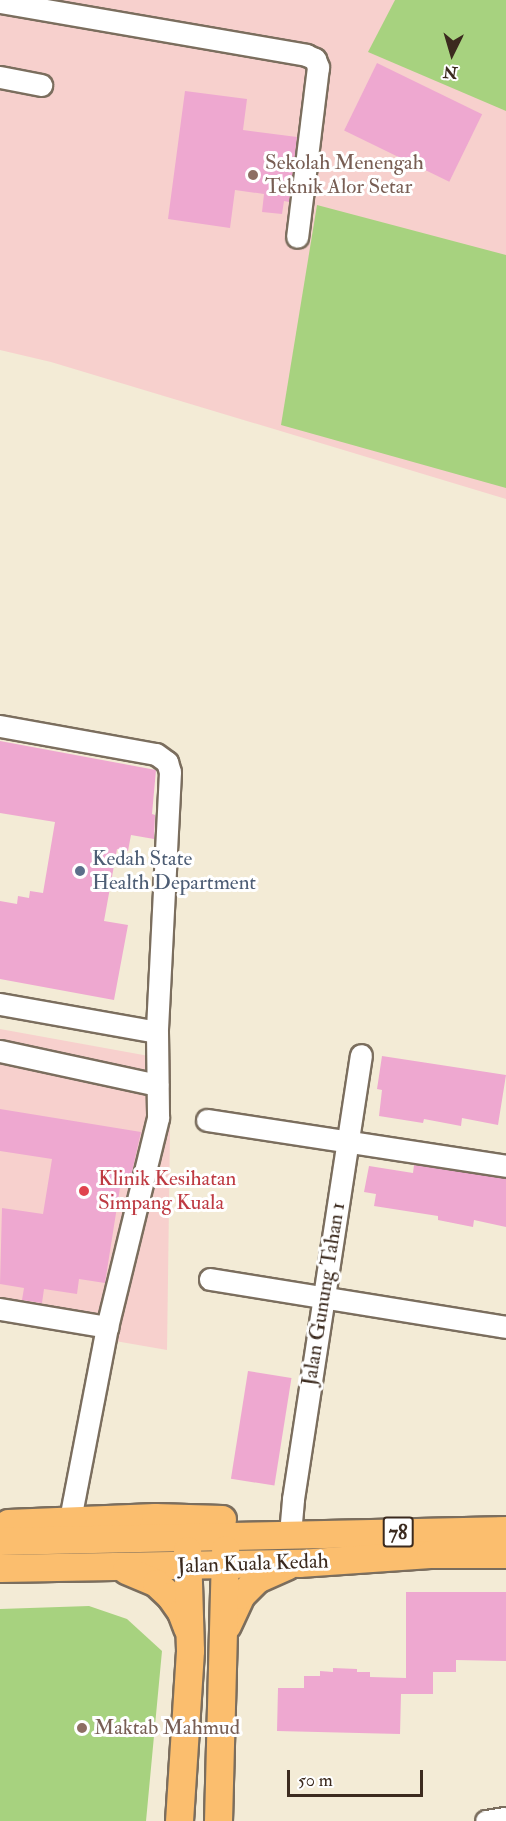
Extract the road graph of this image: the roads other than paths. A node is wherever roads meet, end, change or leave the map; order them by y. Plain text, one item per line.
1 (0, 2) edge
2 (0, 77) edge
3 (41, 85) dead end
4 (297, 237) dead end
5 (0, 726) edge
6 (0, 1004) edge
7 (157, 1032) junction
8 (0, 1051) edge
9 (360, 1055) dead end
10 (157, 1085) junction
11 (207, 1120) dead end
12 (348, 1142) junction
13 (506, 1166) edge
14 (210, 1279) dead end
15 (323, 1297) junction
16 (0, 1309) edge
17 (107, 1327) junction
18 (506, 1327) edge
19 (70, 1520) junction
20 (0, 1523) edge
21 (506, 1530) edge
22 (290, 1534) junction
23 (225, 1536) junction
24 (186, 1537) junction
25 (0, 1541) edge
26 (506, 1554) edge
27 (299, 1563) junction
28 (224, 1565) junction
29 (187, 1566) junction
30 (0, 1568) edge
31 (120, 1568) junction
32 (223, 1636) junction
33 (190, 1650) junction
34 (506, 1818) edge
35 (179, 1821) edge
36 (218, 1821) edge
37 (486, 1821) edge

1 - 4 street
2 - 3 street
5 - 7 street
6 - 7 street
7 - 10 street
8 - 10 street
9 - 12 street, Jalan Gunung Tahan 1
10 - 17 street
11 - 12 street
12 - 13 street
12 - 15 street, Jalan Gunung Tahan 1
14 - 15 street
15 - 18 street
15 - 22 street, Jalan Gunung Tahan 1
16 - 17 street
17 - 19 street
19 - 20 main road
19 - 22 main road
21 - 22 main road, Jalan Kuala Kedah / 78
22 - 23 main road, Jalan Kuala Kedah / 78
23 - 24 main road, Jalan Kuala Kedah / 78
23 - 28 main road
24 - 25 main road, Jalan Kuala Kedah / 78
24 - 29 main road
26 - 27 main road, Jalan Kuala Kedah / 78
27 - 28 main road, Jalan Kuala Kedah / 78
27 - 32 main road
28 - 29 main road, Jalan Kuala Kedah / 78
28 - 32 main road
29 - 31 main road, Jalan Kuala Kedah / 78
29 - 33 main road
30 - 31 main road, Jalan Kuala Kedah / 78
31 - 33 main road
32 - 36 main road
33 - 35 main road
34 - 37 street

